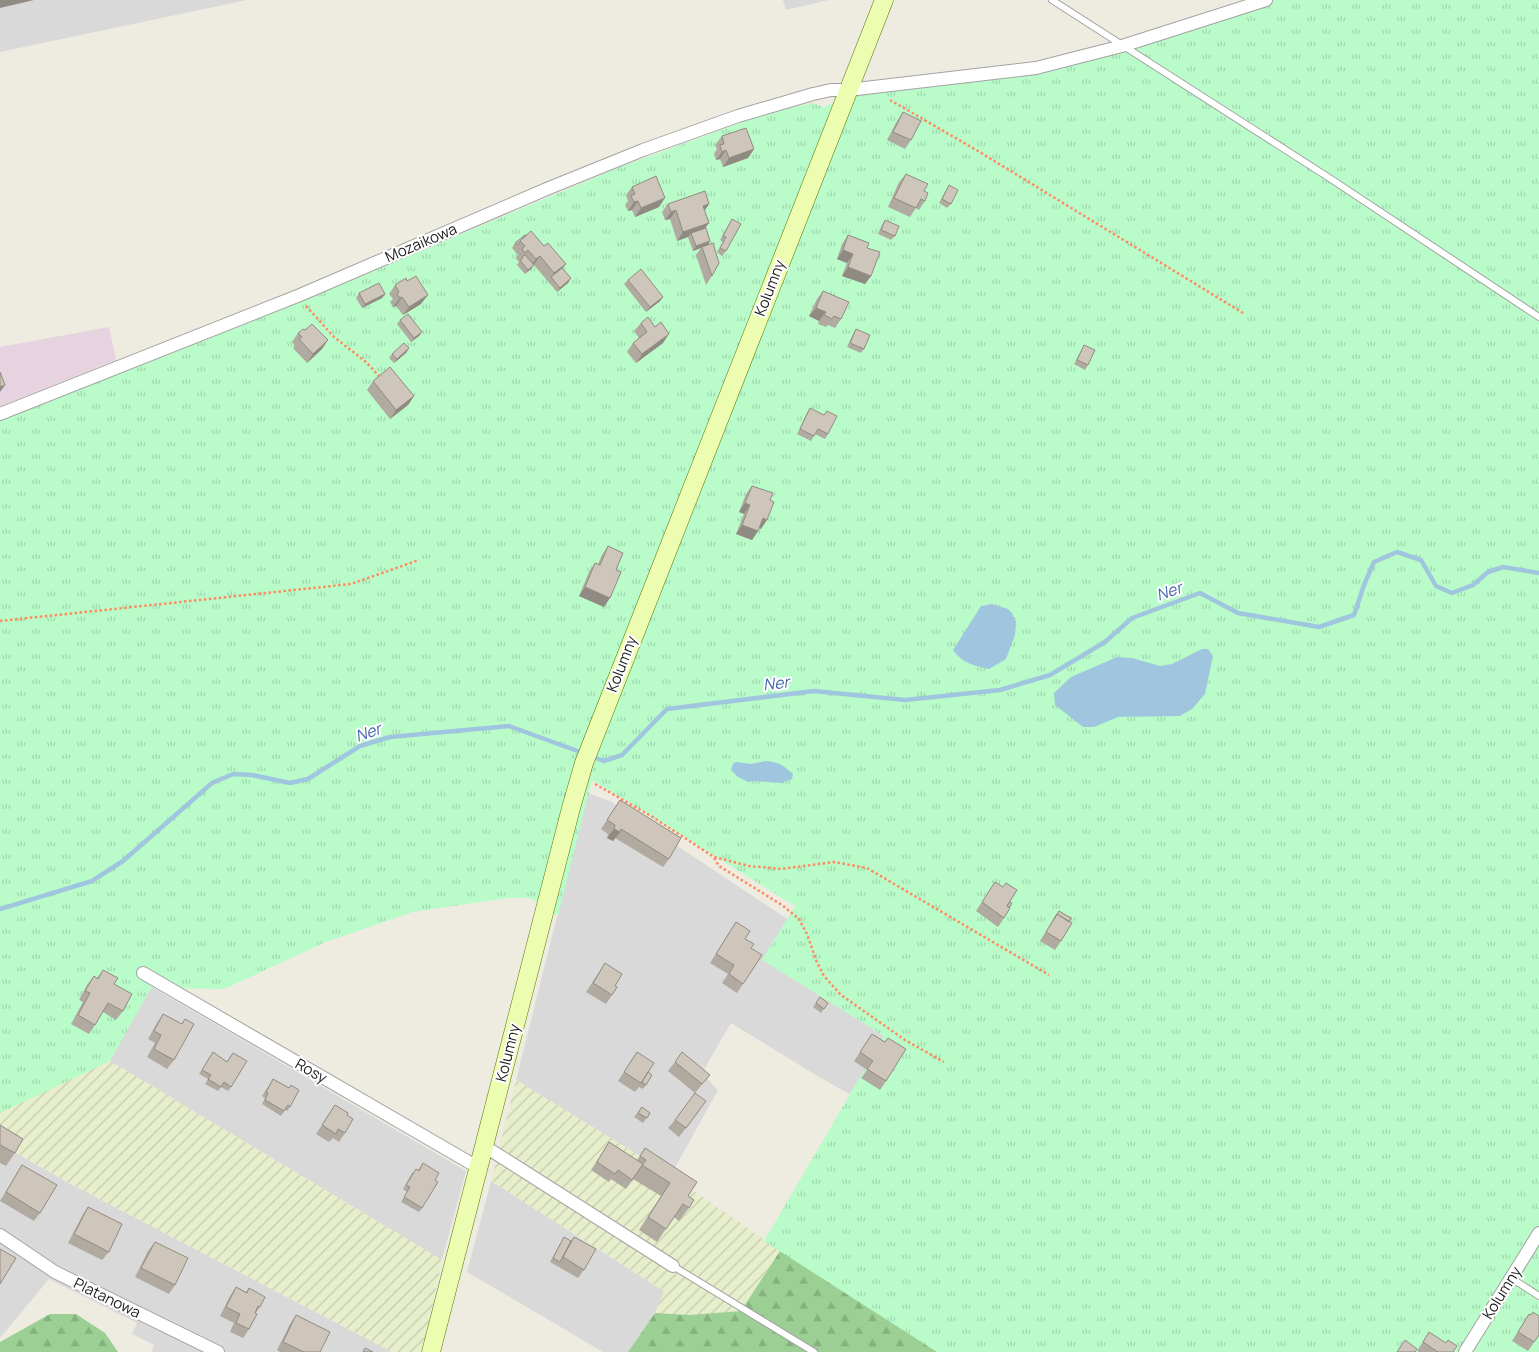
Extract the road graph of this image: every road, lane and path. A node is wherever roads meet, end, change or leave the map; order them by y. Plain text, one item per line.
1 (884, 0) edge
2 (1052, 0) edge
3 (1266, 0) edge
4 (1122, 46) junction
5 (869, 88) junction
6 (848, 90) junction
7 (300, 295) junction
8 (1243, 313) dead end
9 (1539, 317) edge
10 (379, 376) edge
11 (0, 414) edge
12 (419, 560) dead end
13 (0, 621) edge
14 (582, 770) junction
15 (714, 857) junction
16 (143, 973) dead end
17 (1049, 975) dead end
18 (944, 1062) dead end
19 (483, 1149) junction
20 (479, 1168) junction
21 (1539, 1233) edge
22 (0, 1235) edge
23 (673, 1266) joint
24 (1511, 1278) junction
25 (1539, 1296) edge
26 (218, 1352) edge
27 (431, 1352) edge
28 (814, 1352) edge
29 (1465, 1352) edge

1 - 6 street, Kolumny
2 - 4 lane
3 - 4 street, Mozaikowa
4 - 5 street, Mozaikowa
4 - 9 lane
5 - 6 street, Mozaikowa
5 - 8 path
6 - 7 street, Mozaikowa
6 - 14 street, Kolumny
7 - 10 path
7 - 11 street, Mozaikowa
12 - 13 path
14 - 15 path
14 - 19 street, Kolumny
15 - 17 path
15 - 18 path
16 - 20 street, Rosy
19 - 20 street, Kolumny
19 - 23 street
20 - 27 street, Kolumny
21 - 24 street, Kolumny
22 - 26 street, Platanowa
23 - 28 lane
24 - 25 lane
24 - 29 street, Kolumny

